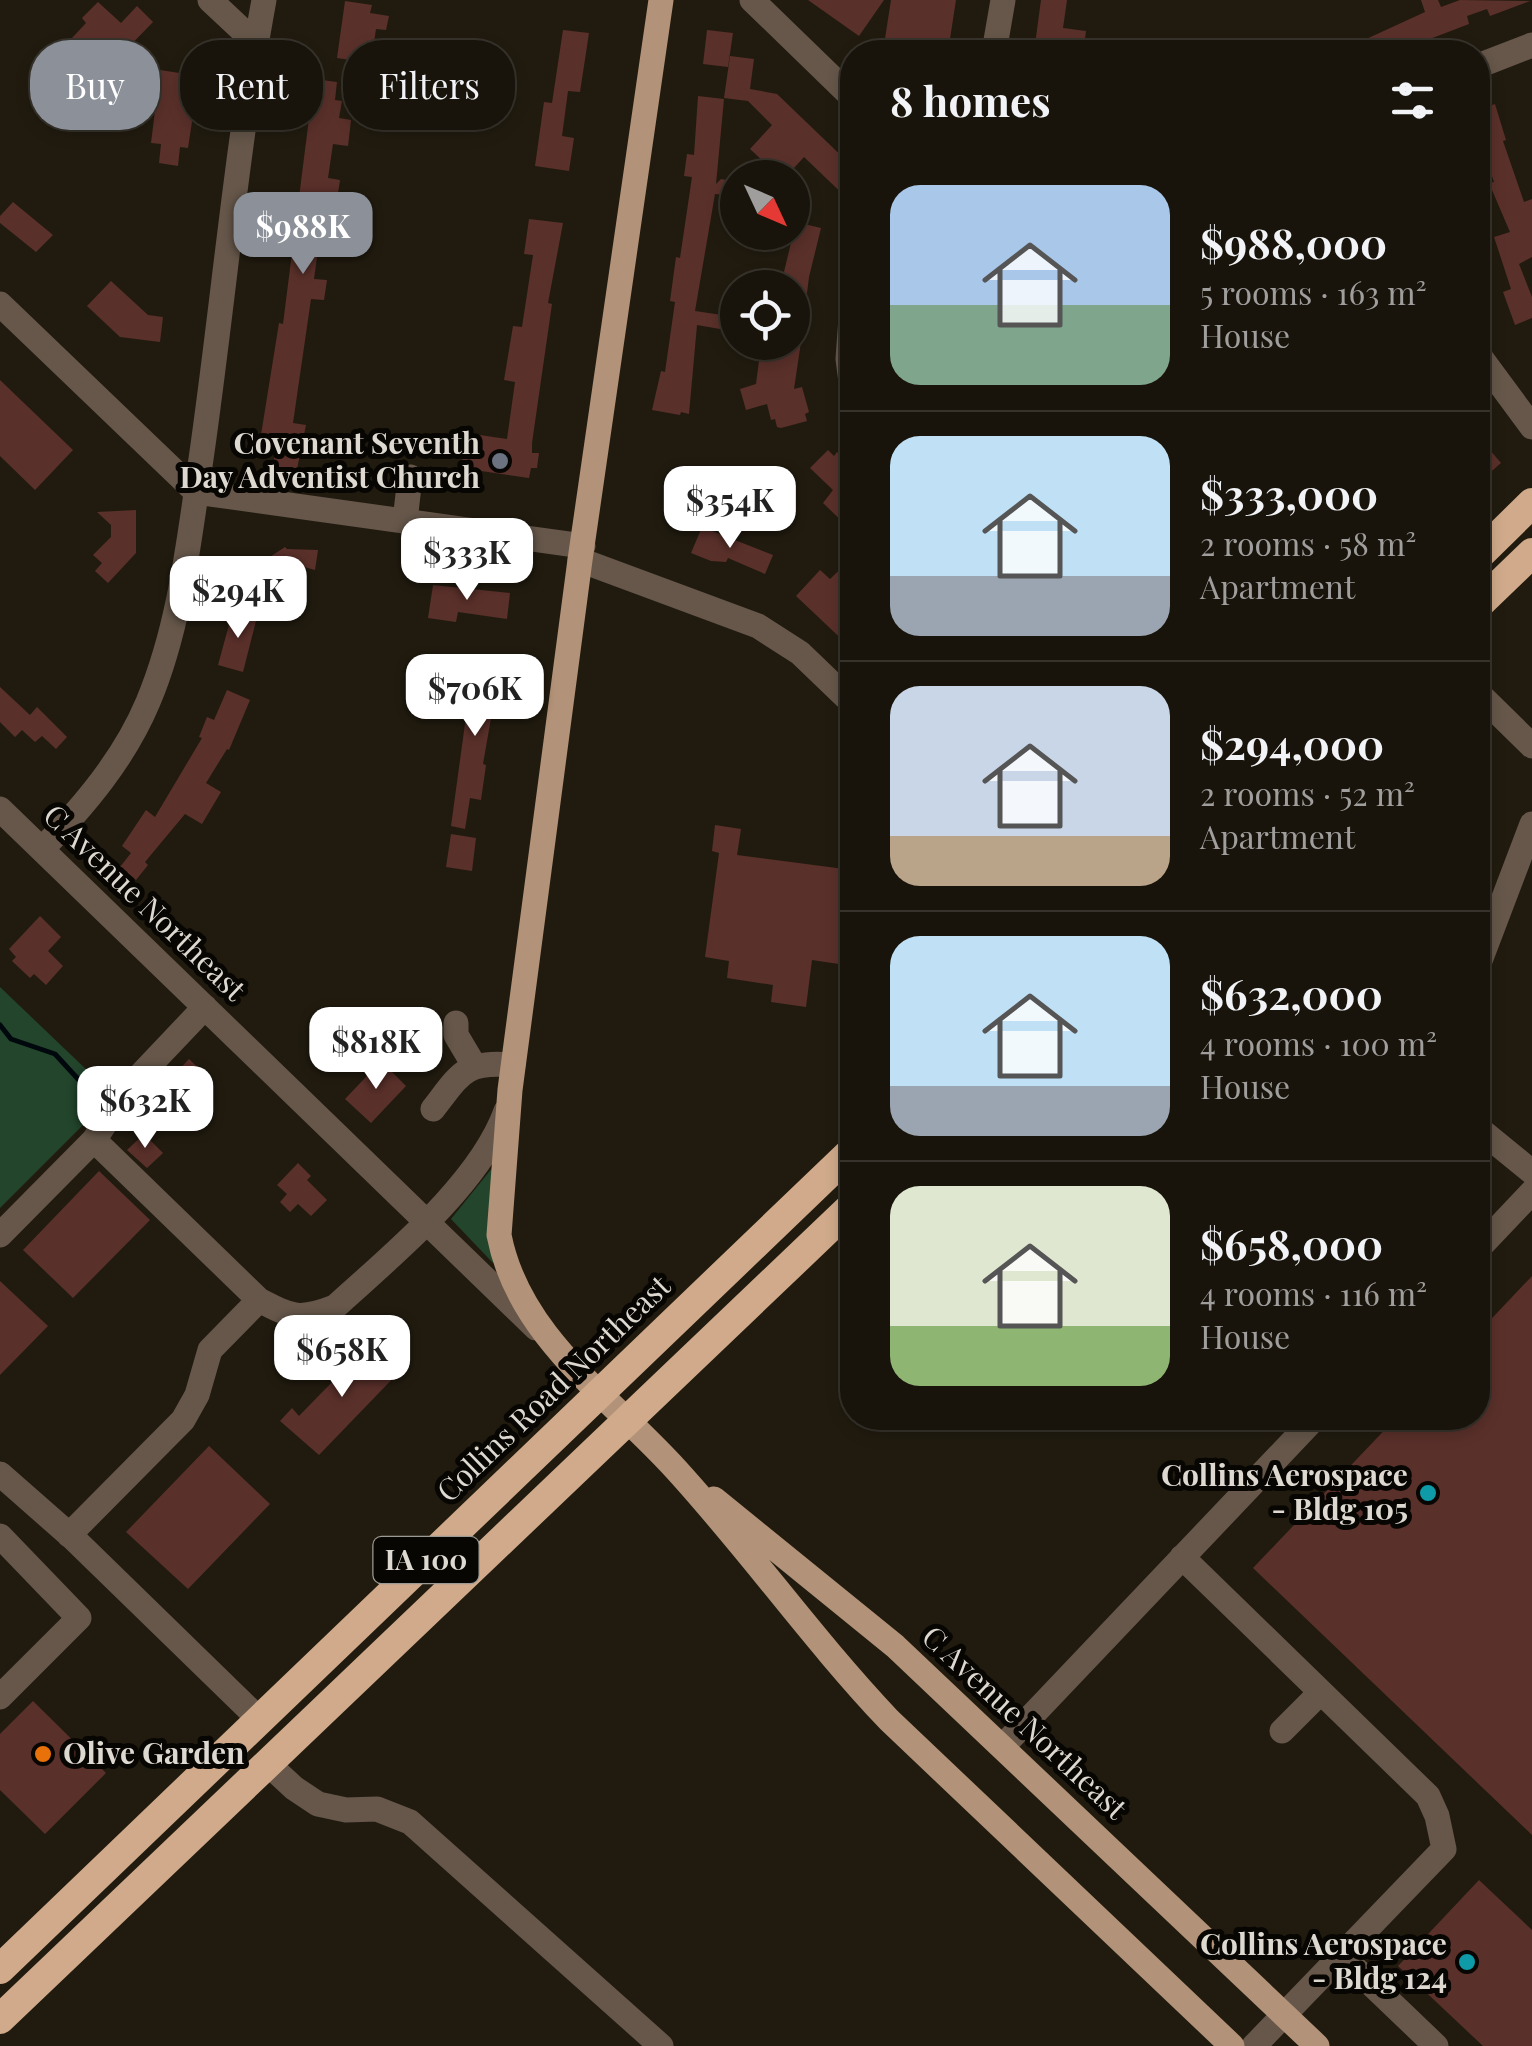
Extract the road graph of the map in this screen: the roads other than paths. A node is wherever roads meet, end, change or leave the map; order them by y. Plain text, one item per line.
1 (210, 0) edge
2 (264, 0) edge
3 (662, 0) edge
4 (752, 0) edge
5 (1003, 0) edge
6 (253, 40) edge
7 (257, 40) edge
8 (996, 40) edge
9 (1532, 45) edge
10 (1490, 61) edge
11 (840, 85) edge
12 (244, 130) edge
13 (0, 304) edge
14 (1490, 370) edge
15 (1532, 427) edge
16 (410, 477) dead end
17 (196, 492) junction
18 (1532, 503) edge
19 (405, 521) junction
20 (1490, 544) edge
21 (1532, 552) edge
22 (581, 553) junction
23 (1490, 593) edge
24 (840, 691) edge
25 (1490, 705) edge
26 (1532, 746) edge
27 (0, 809) edge
28 (1532, 824) edge
29 (42, 849) junction
30 (1490, 934) edge
31 (205, 1008) junction
32 (456, 1023) dead end
33 (513, 1065) junction
34 (474, 1067) junction
35 (508, 1106) junction
36 (432, 1109) dead end
37 (1490, 1138) edge
38 (94, 1140) junction
39 (840, 1163) edge
40 (1532, 1172) edge
41 (1532, 1192) edge
42 (840, 1218) edge
43 (426, 1219) junction
44 (0, 1235) edge
45 (1490, 1236) edge
46 (260, 1300) junction
47 (546, 1338) junction
48 (600, 1393) junction
49 (628, 1421) junction
50 (1304, 1430) edge
51 (672, 1464) junction
52 (0, 1474) edge
53 (69, 1535) junction
54 (0, 1536) edge
55 (1182, 1557) junction
56 (1320, 1692) junction
57 (0, 1697) edge
58 (260, 1720) junction
59 (1282, 1730) dead end
60 (1003, 1746) junction
61 (268, 1764) junction
62 (1342, 1956) junction
63 (0, 1969) edge
64 (1285, 2015) junction
65 (0, 2019) edge
66 (657, 2045) edge
67 (1232, 2046) edge
68 (1254, 2046) edge
69 (1317, 2046) edge
70 (1436, 2046) edge

1 - 6 street
2 - 7 street
3 - 22 main road
4 - 11 street
5 - 8 street
9 - 10 street
12 - 17 street
13 - 17 street
14 - 15 street
16 - 19 street
17 - 19 street
17 - 29 street
18 - 20 highway
19 - 22 street
21 - 23 highway
22 - 24 street
22 - 33 main road
25 - 26 street
27 - 29 street, C Avenue Northeast
28 - 30 street
29 - 31 street, C Avenue Northeast
31 - 38 street
31 - 43 street, C Avenue Northeast
32 - 34 street
33 - 34 street
33 - 35 main road
34 - 36 street
35 - 43 street
35 - 47 main road
37 - 40 street
38 - 44 street
38 - 46 street
39 - 48 highway, Collins Road Northeast / IA 100
41 - 45 street
42 - 49 highway, IA 100
43 - 46 street
43 - 47 street, C Avenue Northeast
46 - 53 street
47 - 48 main road, C Avenue Northeast
48 - 49 main road, C Avenue Northeast
48 - 58 highway, Collins Road Northeast / IA 100
49 - 51 main road, C Avenue Northeast
49 - 61 highway, IA 100
50 - 55 street
51 - 60 main road, C Avenue Northeast
51 - 67 main road, C Avenue Northeast
52 - 53 street
53 - 58 street
54 - 57 street
55 - 56 street
55 - 60 street
56 - 59 street
56 - 62 street
58 - 63 highway, Collins Road Northeast / IA 100
60 - 64 main road, C Avenue Northeast
61 - 65 highway, IA 100
61 - 66 street
62 - 64 street
62 - 70 street
64 - 68 street
64 - 69 main road, C Avenue Northeast

